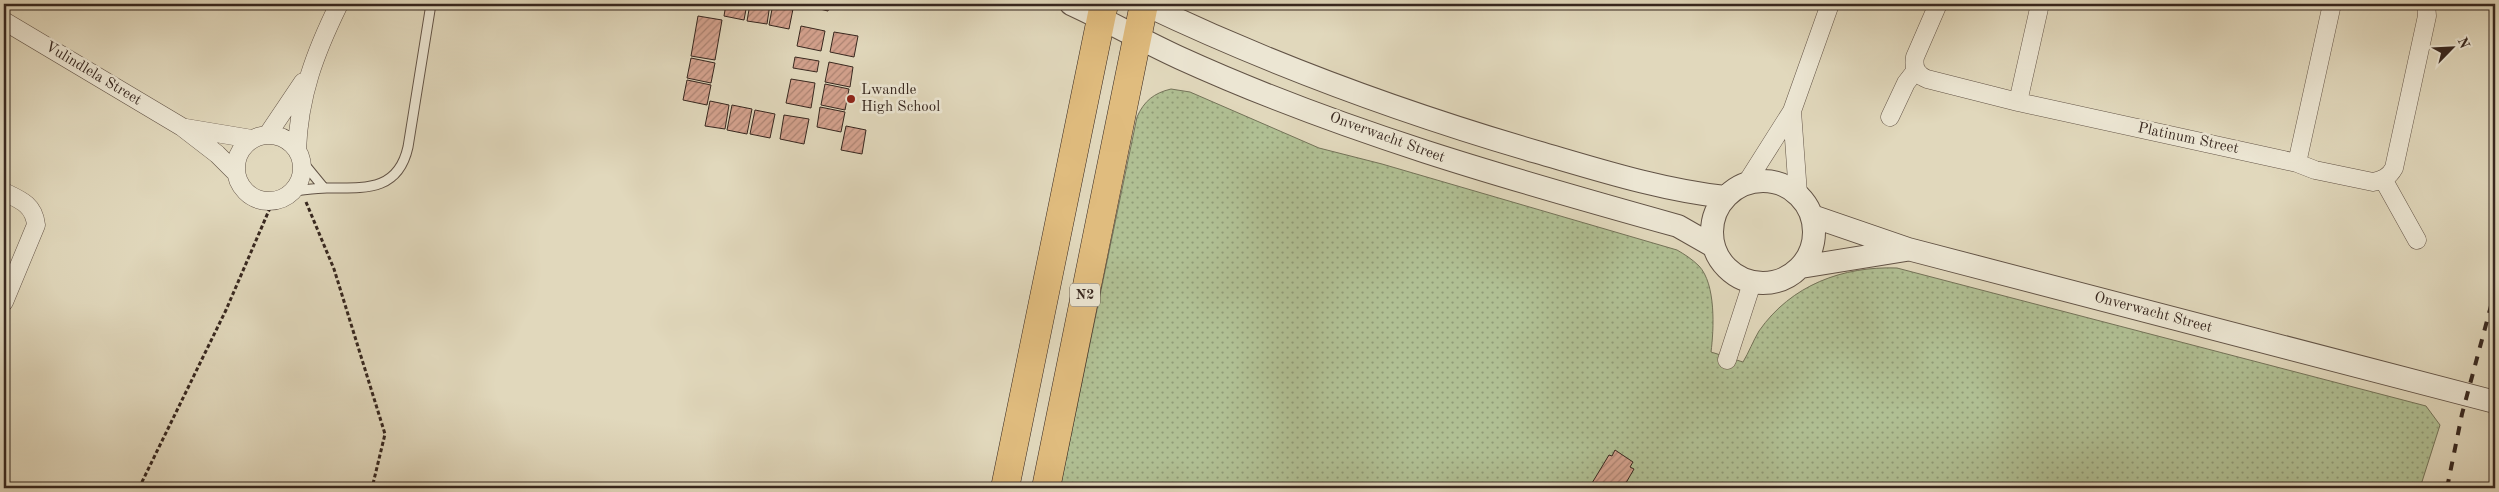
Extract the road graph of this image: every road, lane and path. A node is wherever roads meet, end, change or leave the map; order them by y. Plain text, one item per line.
1 (339, 4) edge
2 (431, 4) edge
3 (1071, 4) edge
4 (1144, 4) edge
5 (1830, 4) edge
6 (1938, 4) edge
7 (2040, 4) edge
8 (2332, 4) edge
9 (2426, 4) edge
10 (1103, 11) edge
11 (4, 21) edge
12 (1138, 37) junction
13 (1916, 70) junction
14 (309, 73) junction
15 (2018, 102) junction
16 (1792, 111) junction
17 (1890, 117) dead end
18 (182, 127) junction
19 (260, 137) junction
20 (299, 155) junction
21 (2297, 163) junction
22 (235, 172) junction
23 (2383, 179) junction
24 (1748, 182) junction
25 (295, 187) junction
26 (324, 188) junction
27 (4, 192) edge
28 (1798, 194) junction
29 (1725, 197) junction
30 (274, 201) junction
31 (1812, 216) junction
32 (2417, 240) dead end
33 (1713, 246) junction
34 (1908, 249) junction
35 (1801, 267) junction
36 (1752, 282) junction
37 (4, 302) edge
38 (1727, 360) dead end
39 (2495, 402) edge
40 (139, 488) edge
41 (372, 488) edge
42 (1005, 488) edge
43 (1046, 488) edge

1 - 14 street
2 - 26 lane
3 - 10 street, Onverwacht Street
4 - 12 highway, N2
4 - 29 street
5 - 16 street
6 - 13 street
7 - 15 street
8 - 21 street
9 - 23 street
10 - 12 street, Onverwacht Street
10 - 42 highway
11 - 18 street, Vulindlela Street
12 - 33 street, Onverwacht Street
12 - 43 highway, N2
13 - 15 street, Platinum Street
13 - 17 street
14 - 19 street
14 - 20 street
15 - 21 street, Platinum Street
16 - 24 street
16 - 28 street
18 - 19 street, Vulindlela Street
18 - 22 street, Vulindlela Street
19 - 20 street
19 - 22 street
20 - 25 street
20 - 26 lane
21 - 23 street, Platinum Street
22 - 30 street
23 - 32 street
24 - 28 street
24 - 29 street
25 - 26 lane
25 - 30 street
25 - 41 path
27 - 37 street
28 - 31 street
29 - 33 street
30 - 40 path
31 - 34 street, Onverwacht Street
31 - 35 street
33 - 36 street
34 - 35 street
34 - 39 street, Onverwacht Street
35 - 36 street
36 - 38 street

